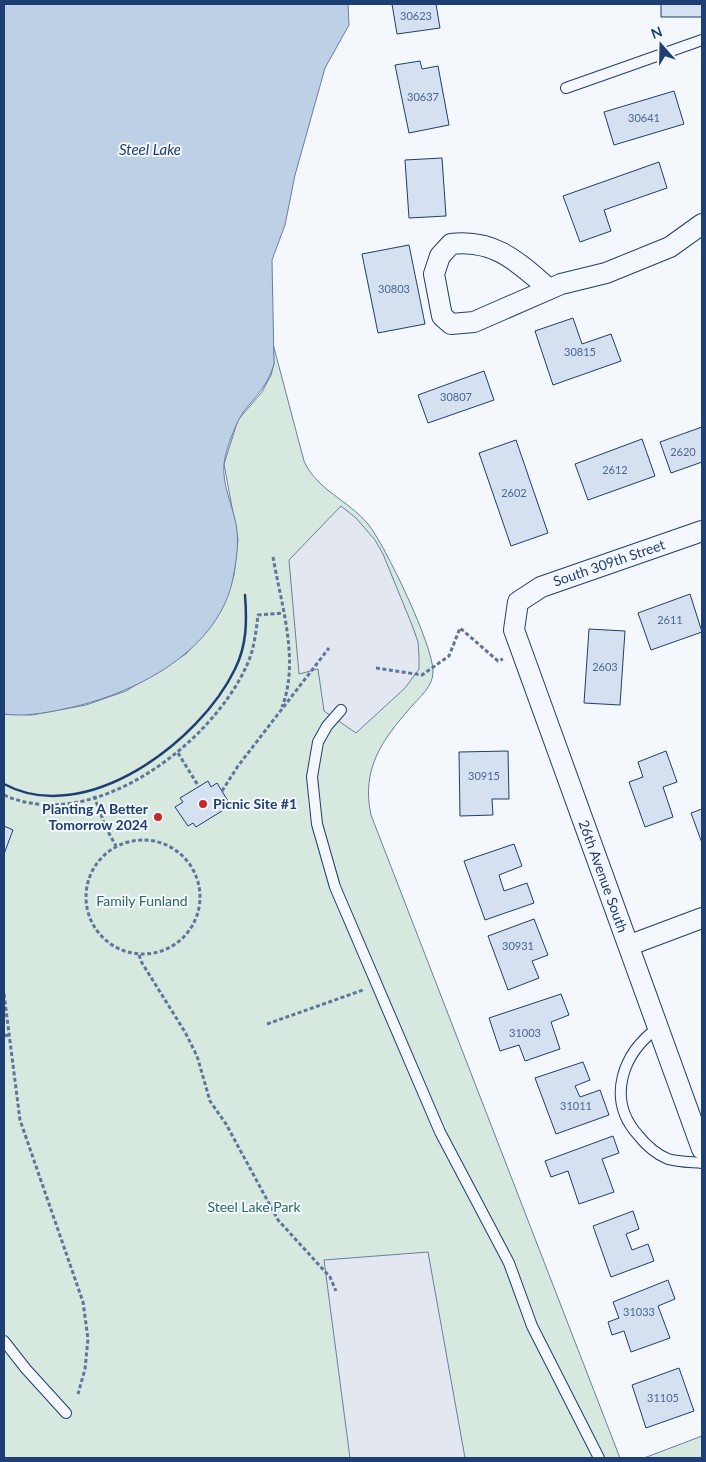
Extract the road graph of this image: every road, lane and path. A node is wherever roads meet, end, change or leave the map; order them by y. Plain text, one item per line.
1 (702, 40) edge
2 (566, 88) dead end
3 (702, 224) edge
4 (549, 289) junction
5 (702, 531) edge
6 (273, 557) dead end
7 (518, 602) joint
8 (283, 613) junction
9 (329, 648) dead end
10 (522, 652) junction
11 (376, 668) dead end
12 (341, 710) dead end
13 (280, 712) junction
14 (178, 753) junction
15 (199, 787) dead end
16 (222, 791) dead end
17 (4, 795) edge
18 (94, 796) junction
19 (116, 846) junction
20 (702, 918) edge
21 (630, 945) junction
22 (139, 955) junction
23 (376, 985) junction
24 (4, 994) edge
25 (267, 1024) dead end
26 (659, 1027) junction
27 (4, 1035) edge
28 (10, 1036) junction
29 (702, 1149) edge
30 (702, 1163) edge
31 (336, 1291) dead end
32 (4, 1341) edge
33 (78, 1394) dead end
34 (66, 1413) dead end
35 (599, 1458) edge

1 - 2 lane
3 - 4 street
4 - 4 street
5 - 7 street, South 309th Street
6 - 8 path
7 - 10 street, 26th Avenue South
8 - 13 path
8 - 14 path
9 - 13 path
10 - 11 path
10 - 21 street, 26th Avenue South
12 - 23 lane
13 - 16 path
14 - 15 path
14 - 18 path
17 - 18 path
18 - 19 path
19 - 22 path
19 - 22 path
20 - 21 street
21 - 26 street, 26th Avenue South
22 - 31 path
23 - 25 path
23 - 35 lane
24 - 28 path
26 - 29 street, 26th Avenue South
26 - 30 lane
27 - 28 path
28 - 33 path
32 - 34 lane

